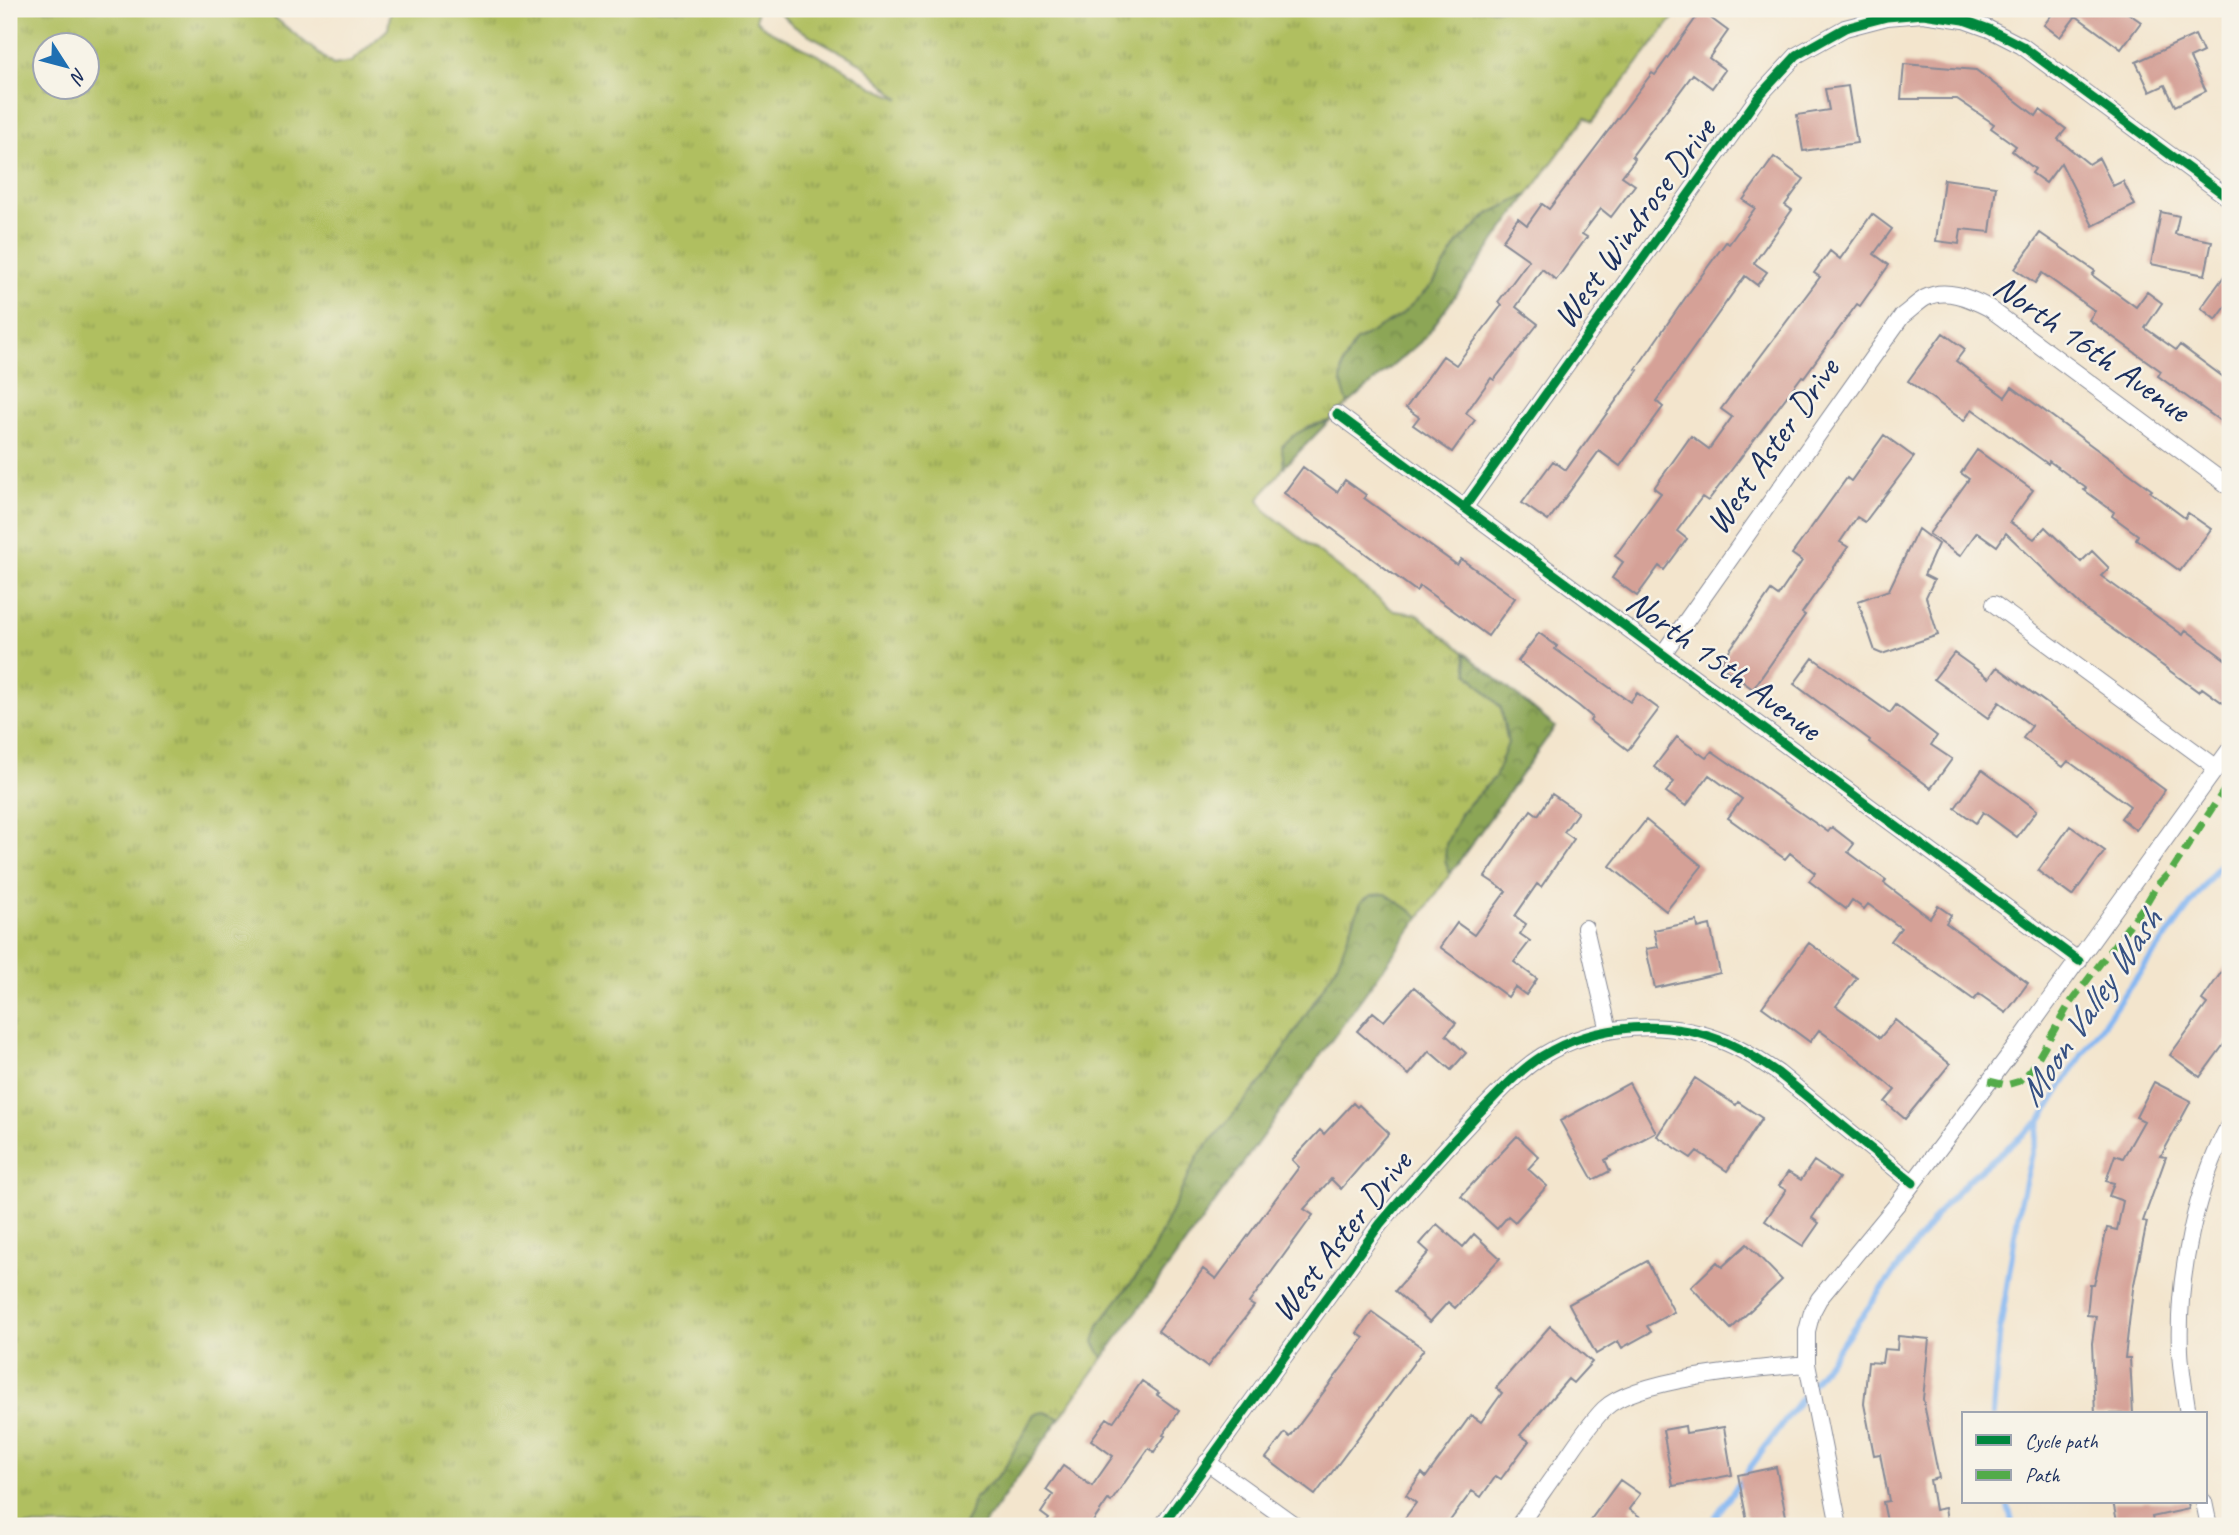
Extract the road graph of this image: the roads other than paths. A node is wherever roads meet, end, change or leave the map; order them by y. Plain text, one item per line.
1 (2230, 199) edge
2 (1947, 294) joint
3 (1337, 414) dead end
4 (2230, 486) edge
5 (1464, 508) junction
6 (1994, 604) dead end
7 (1662, 654) junction
8 (2230, 749) edge
9 (2217, 768) junction
10 (1585, 928) dead end
11 (2079, 961) junction
12 (1609, 1031) junction
13 (2230, 1123) edge
14 (1913, 1183) junction
15 (1808, 1368) junction
16 (2188, 1412) edge
17 (1207, 1462) junction
18 (2204, 1504) edge
19 (1162, 1526) edge
20 (1296, 1526) edge
21 (1518, 1526) edge
22 (1839, 1526) edge
23 (2209, 1526) edge

1 - 5 street, West Windrose Drive
2 - 4 street, North 16th Avenue
2 - 7 street, West Aster Drive
3 - 5 street, North 15th Avenue
5 - 7 street, North 15th Avenue
6 - 9 street
7 - 11 street, North 15th Avenue
8 - 9 street
9 - 11 street
10 - 12 street
11 - 14 street
12 - 14 street, West Aster Drive
12 - 17 street, West Aster Drive
13 - 16 street
14 - 15 street
15 - 21 street
15 - 22 street
17 - 19 street, West Aster Drive
17 - 20 street
18 - 23 street

